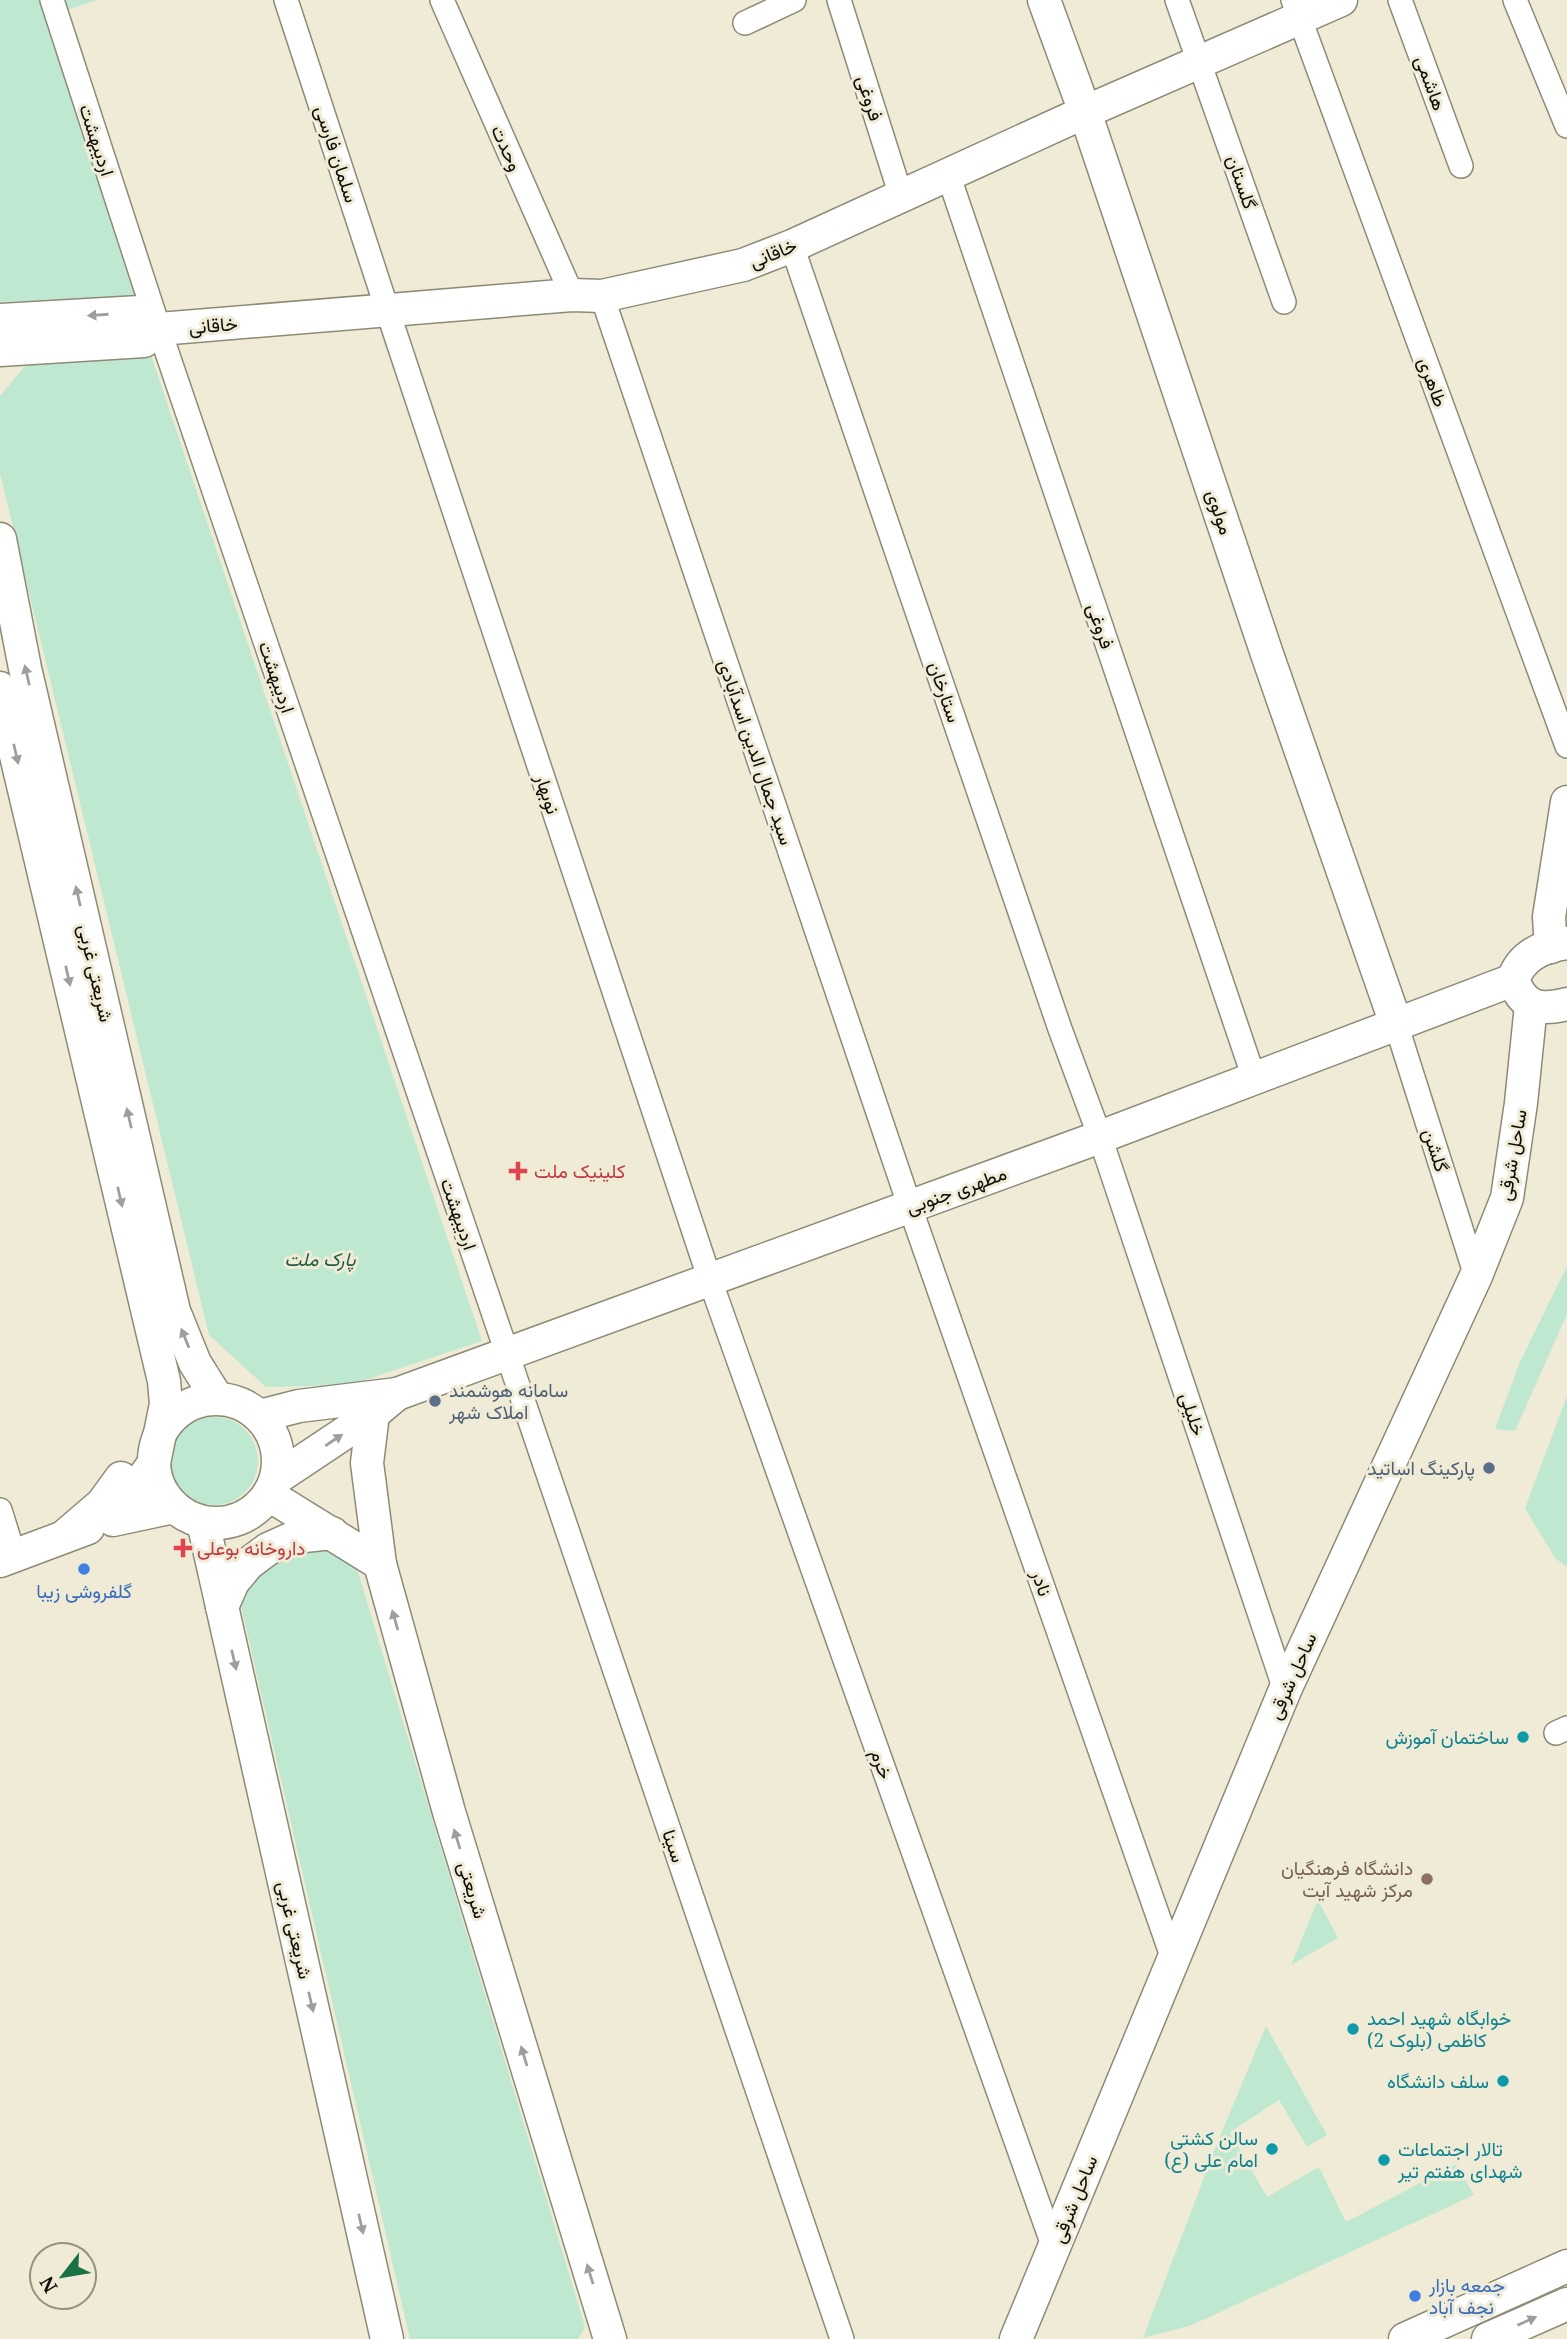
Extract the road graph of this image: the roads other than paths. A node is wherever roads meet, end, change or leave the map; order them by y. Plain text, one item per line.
1 (52, 0) edge
2 (286, 0) edge
3 (442, 0) edge
4 (794, 0) edge
5 (839, 0) edge
6 (1044, 0) edge
7 (1177, 0) edge
8 (1341, 0) edge
9 (1400, 0) edge
10 (1515, 0) edge
11 (1296, 9) edge
12 (745, 23) dead end
13 (1200, 61) junction
14 (1085, 112) junction
15 (1567, 126) edge
16 (1461, 166) dead end
17 (948, 174) junction
18 (901, 196) junction
19 (792, 246) junction
20 (587, 296) junction
21 (1284, 302) dead end
22 (387, 309) junction
23 (159, 330) junction
24 (6, 336) edge
25 (0, 539) edge
26 (0, 688) edge
27 (1567, 746) edge
28 (1567, 802) edge
29 (1559, 945) edge
30 (1513, 980) junction
31 (1567, 1004) edge
32 (1531, 1005) junction
33 (1395, 1024) junction
34 (1254, 1078) junction
35 (1100, 1137) junction
36 (910, 1207) junction
37 (1476, 1276) junction
38 (710, 1280) junction
39 (506, 1353) junction
40 (164, 1381) junction
41 (397, 1394) junction
42 (218, 1398) junction
43 (373, 1414) junction
44 (260, 1416) junction
45 (157, 1448) junction
46 (273, 1486) junction
47 (174, 1507) junction
48 (0, 1510) edge
49 (113, 1520) junction
50 (203, 1522) junction
51 (332, 1533) junction
52 (67, 1534) junction
53 (7, 1558) edge
54 (380, 1564) junction
55 (222, 1607) junction
56 (1285, 1690) junction
57 (1173, 1959) junction
58 (1054, 2248) junction
59 (1567, 2266) edge
60 (1567, 2304) edge
61 (607, 2335) edge
62 (387, 2339) edge
63 (842, 2339) edge
64 (1016, 2339) edge
65 (1405, 2339) edge
66 (1488, 2339) edge

1 - 23 street, اردیبهشت
2 - 22 street, سلمان فارسی
3 - 20 street, وحدت
4 - 12 street
5 - 18 street, فروغی
6 - 14 street, مولوی
7 - 13 street, گلستان
8 - 11 street, خاقانی
9 - 16 street, هاشمی
10 - 15 street
11 - 13 street, خاقانی
11 - 27 street, طاهری
13 - 14 street, خاقانی
13 - 21 street, گلستان
14 - 17 street, خاقانی
14 - 33 street, مولوی
17 - 18 street, خاقانی
17 - 34 street, فروغی
18 - 19 street, خاقانی
19 - 20 street, خاقانی
19 - 35 street, ستارخان
20 - 22 street, خاقانی
20 - 36 street, سید جمال الدین اسدآبادی
22 - 23 street, خاقانی
22 - 38 street, نوبهار
23 - 24 street
23 - 39 street, اردیبهشت
42 -> 25 street, شریعتی غربی
26 -> 40 street, شریعتی غربی
28 - 29 street
29 - 30 street
30 - 32 street
30 - 33 street, مطهری جنوبی
31 - 32 street
32 - 37 street, ساحل شرقی
33 - 34 street, مطهری جنوبی
33 - 37 street, گلشن
34 - 35 street, مطهری جنوبی
35 - 36 street, مطهری جنوبی
35 - 56 street, خلیلی
36 - 38 street, مطهری جنوبی
36 - 57 street, نادر
37 - 56 street, ساحل شرقی
38 - 39 street, مطهری جنوبی
38 - 58 street, خرم
39 - 41 street, مطهری جنوبی
39 - 63 street, سینا
40 - 45 street, شریعتی غربی
40 - 52 street
41 - 43 street
41 - 44 street
42 - 44 street
42 - 45 street
46 -> 43 street
43 - 54 street, شریعتی
44 - 46 street
45 - 47 street
45 - 49 street
46 - 50 street
46 - 51 street
47 - 49 street
47 - 50 street
48 - 53 street
49 - 52 street
50 - 55 street, شریعتی غربی
51 - 54 street
51 - 55 street
52 - 53 street
61 -> 54 street, شریعتی
55 -> 62 street, شریعتی غربی
56 - 57 street, ساحل شرقی
57 - 58 street, ساحل شرقی
58 - 64 street, ساحل شرقی
59 - 65 street
66 -> 60 street

